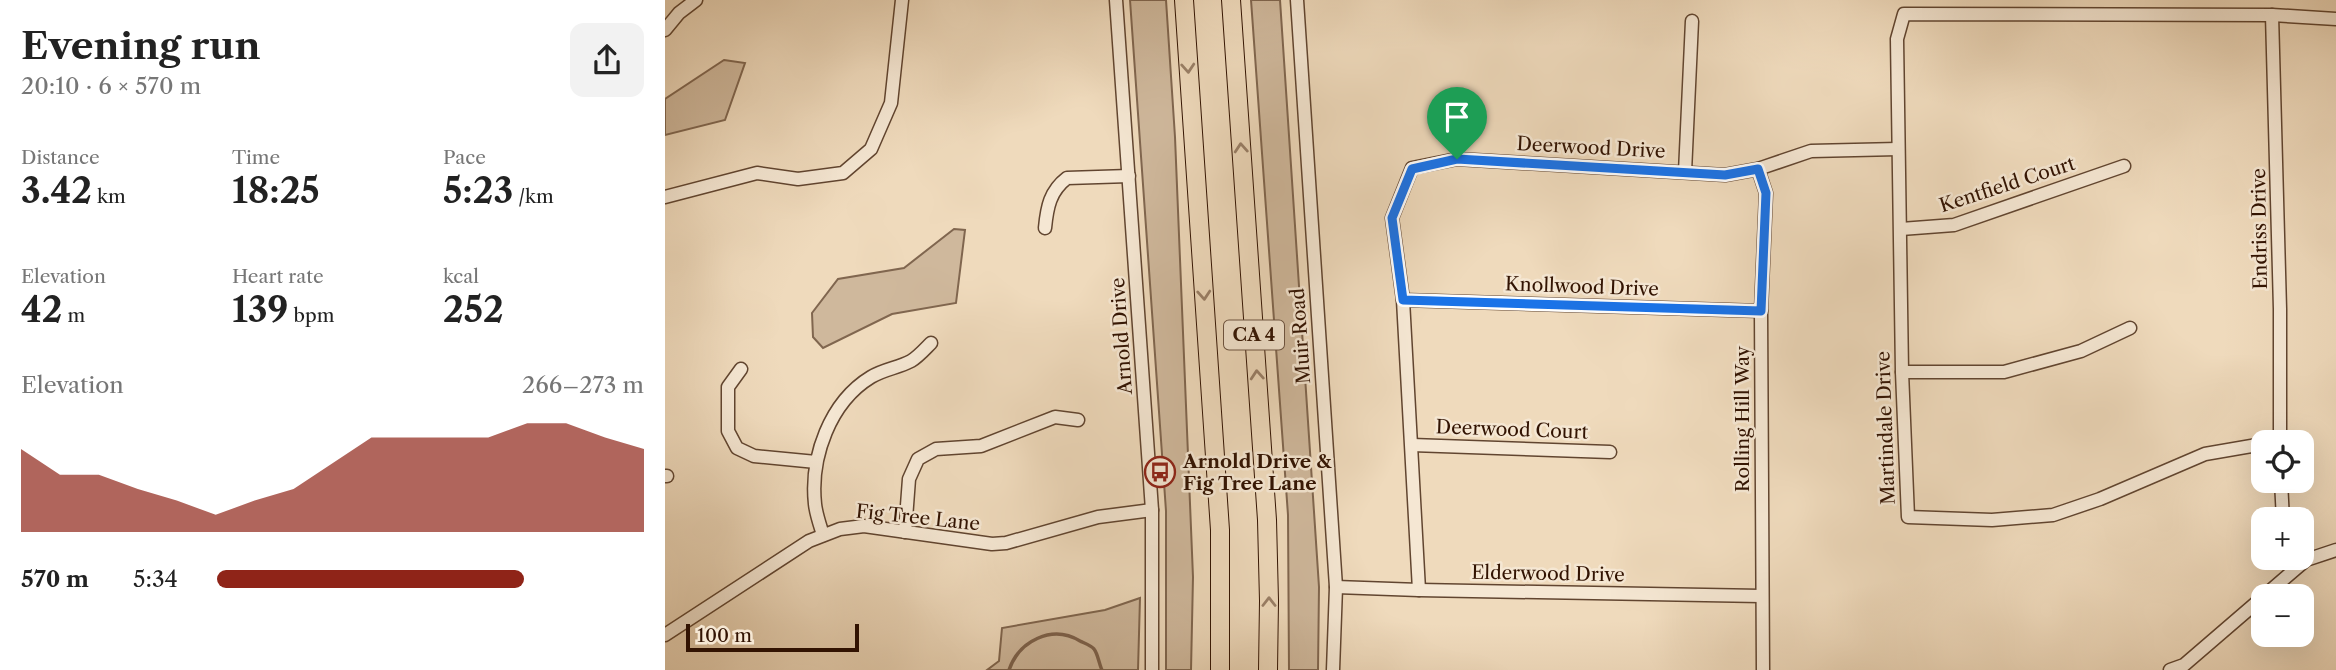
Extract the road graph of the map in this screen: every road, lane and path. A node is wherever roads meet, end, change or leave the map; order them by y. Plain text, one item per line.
1 (696, 0) edge
2 (902, 0) edge
3 (1116, 0) edge
4 (1184, 0) edge
5 (1231, 0) edge
6 (1297, 0) edge
7 (2272, 15) junction
8 (2336, 19) edge
9 (1692, 22) dead end
10 (665, 30) edge
11 (1898, 149) junction
12 (2124, 166) dead end
13 (1758, 169) junction
14 (1685, 172) junction
15 (1129, 176) junction
16 (665, 197) edge
17 (1045, 228) dead end
18 (1901, 229) junction
19 (1403, 300) junction
20 (1761, 311) junction
21 (2130, 328) dead end
22 (931, 343) dead end
23 (741, 369) dead end
24 (1902, 372) junction
25 (1078, 420) dead end
26 (2277, 430) edge
27 (1412, 445) junction
28 (2251, 446) edge
29 (1611, 452) dead end
30 (816, 462) junction
31 (1152, 510) junction
32 (905, 532) junction
33 (823, 535) junction
34 (2336, 550) edge
35 (2314, 554) edge
36 (2289, 570) edge
37 (2276, 584) edge
38 (1336, 587) junction
39 (1419, 590) junction
40 (1761, 596) junction
41 (2251, 608) edge
42 (665, 635) edge
43 (2185, 668) edge
44 (1152, 670) edge
45 (1220, 670) edge
46 (1268, 670) edge
47 (1333, 670) edge
48 (1763, 670) edge
49 (2170, 670) edge

1 - 10 street
2 - 16 street
3 - 15 street, Arnold Drive
4 -> 45 highway, CA 4
46 -> 5 highway, CA 4
6 - 38 street, Muir Road
7 - 8 street
7 - 11 street, Martindale Drive
7 - 26 street, Endriss Drive
9 - 14 street
11 - 13 street, Deerwood Drive
11 - 18 street, Martindale Drive
12 - 18 street, Kentfield Court
13 - 14 street, Deerwood Drive
13 - 20 street, Rolling Hill Way
14 - 19 street, Deerwood Drive
15 - 17 street
15 - 31 street, Arnold Drive
18 - 24 street, Martindale Drive
19 - 20 street, Knollwood Drive
19 - 27 street, Deerwood Drive
20 - 40 street, Rolling Hill Way
21 - 24 street
22 - 30 street
23 - 30 street
24 - 28 street, Martindale Drive
25 - 32 street
27 - 29 street, Deerwood Court
27 - 39 street, Deerwood Drive
30 - 33 street
31 - 32 street, Fig Tree Lane
31 - 44 street, Arnold Drive
32 - 33 street, Fig Tree Lane
33 - 42 street, Fig Tree Lane
34 - 35 street
36 - 37 street
38 - 39 street, Elderwood Drive
38 - 47 street, Muir Road
39 - 40 street, Elderwood Drive
40 - 48 street, Rolling Hill Way
41 - 43 street
43 - 49 street

